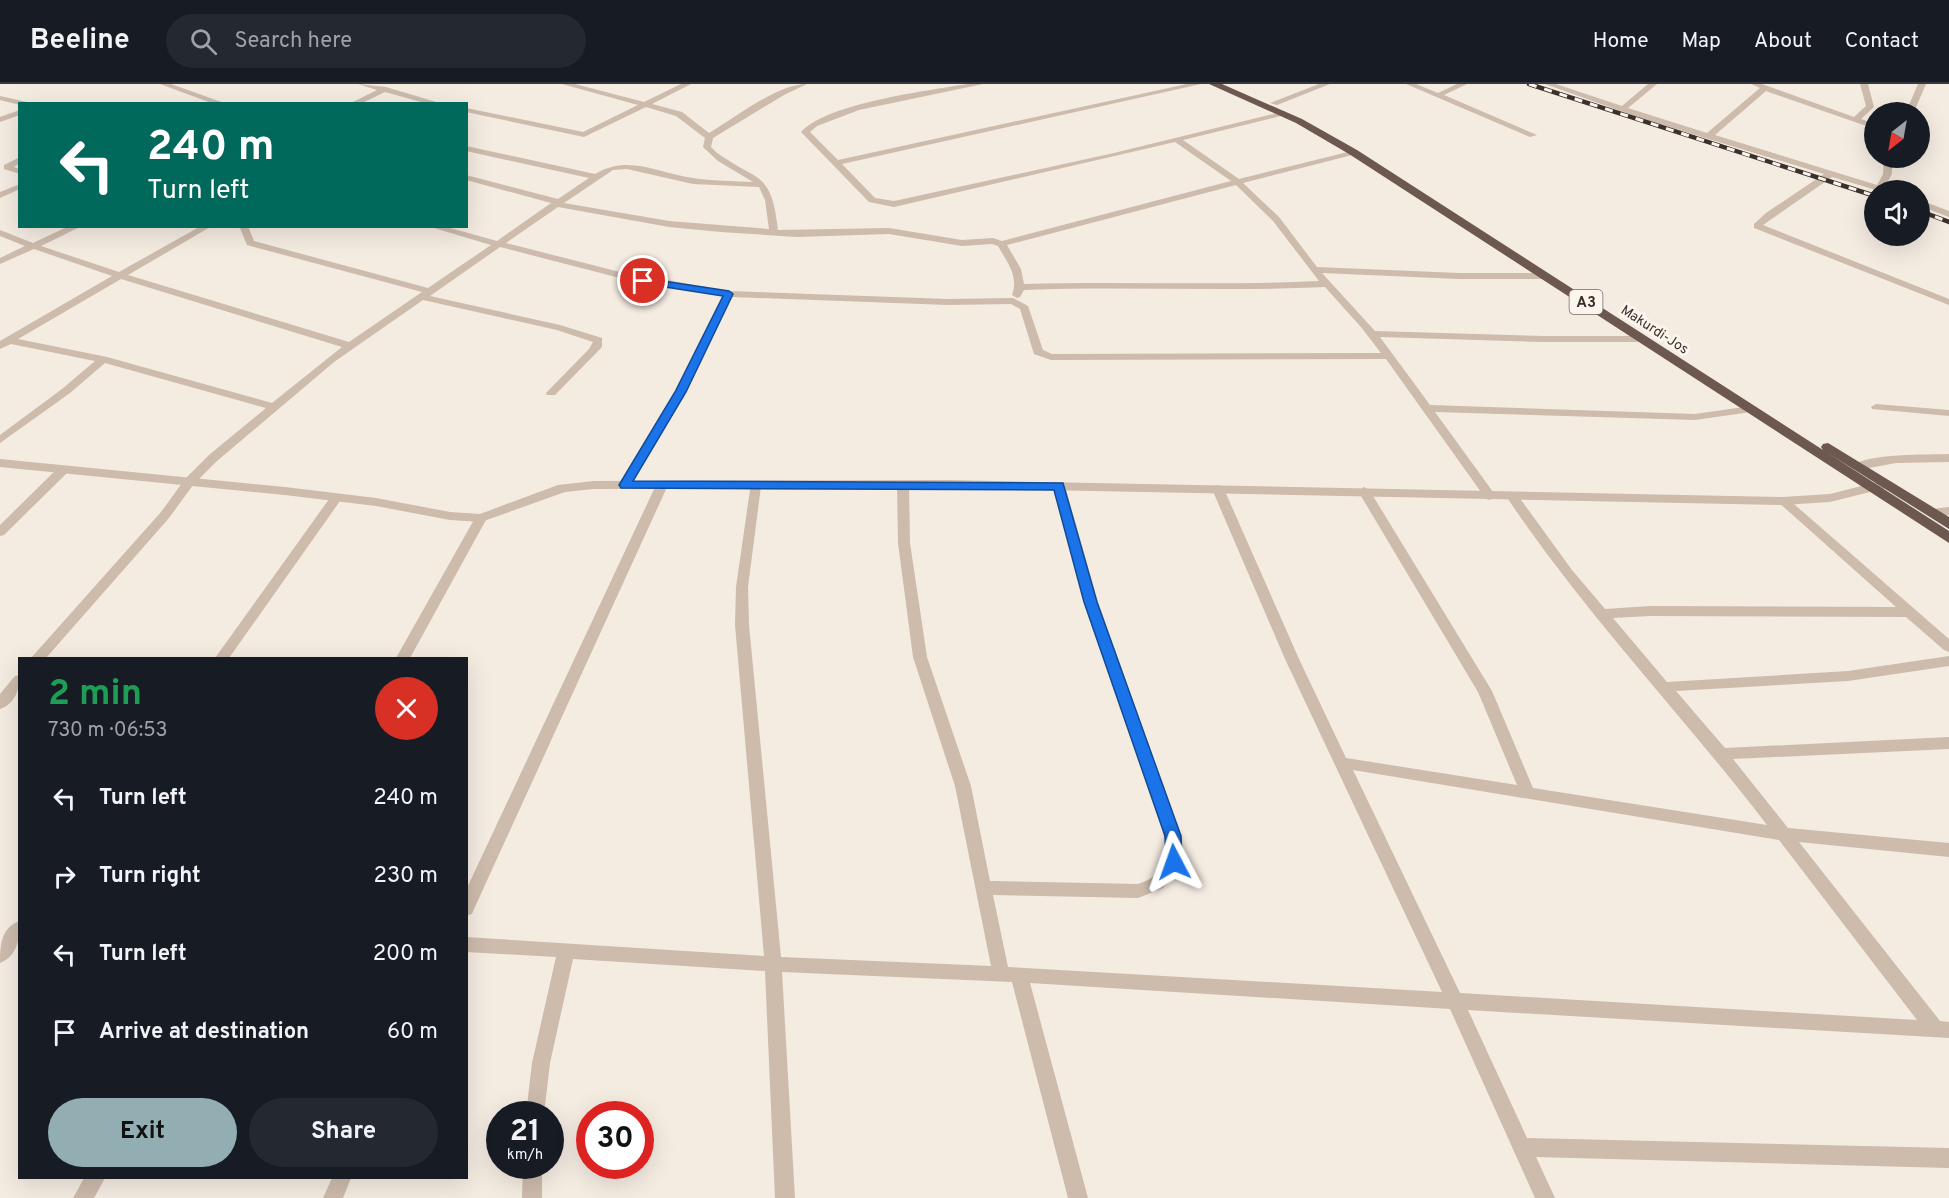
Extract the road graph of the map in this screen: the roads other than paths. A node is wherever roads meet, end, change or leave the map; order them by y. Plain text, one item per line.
1 (164, 84) edge
2 (362, 84) edge
3 (399, 84) edge
4 (566, 84) edge
5 (687, 84) edge
6 (803, 84) edge
7 (979, 84) edge
8 (1197, 84) edge
9 (1214, 84) edge
10 (1230, 84) edge
11 (1326, 84) edge
12 (1410, 84) edge
13 (1462, 84) edge
14 (1549, 84) edge
15 (1653, 84) edge
16 (1755, 84) edge
17 (1782, 84) edge
18 (1864, 84) edge
19 (1922, 84) edge
20 (1571, 87) edge
21 (385, 89) junction
22 (1769, 90) junction
23 (1439, 95) junction
24 (0, 98) edge
25 (18, 102) edge
26 (217, 102) edge
27 (357, 102) edge
28 (432, 102) edge
29 (1914, 102) edge
30 (1274, 103) junction
31 (646, 104) junction
32 (468, 110) edge
33 (1623, 110) junction
34 (18, 113) edge
35 (1282, 113) junction
36 (0, 120) edge
37 (1855, 120) junction
38 (1864, 123) edge
39 (1533, 135) dead end
40 (709, 137) junction
41 (1708, 137) junction
42 (1177, 140) junction
43 (468, 148) edge
44 (1353, 152) junction
45 (18, 160) edge
46 (837, 163) junction
47 (18, 171) edge
48 (1833, 173) junction
49 (596, 177) junction
50 (752, 177) junction
51 (468, 178) edge
52 (1237, 182) junction
53 (737, 184) junction
54 (1864, 184) edge
55 (760, 185) junction
56 (18, 187) edge
57 (0, 195) edge
58 (557, 203) junction
59 (1930, 207) edge
60 (1949, 214) edge
61 (73, 228) edge
62 (204, 228) edge
63 (244, 228) edge
64 (438, 228) edge
65 (0, 233) edge
66 (774, 233) junction
67 (497, 244) junction
68 (1002, 244) junction
69 (35, 245) junction
70 (0, 261) edge
71 (1314, 270) junction
72 (120, 276) junction
73 (1545, 276) junction
74 (1327, 284) junction
75 (1021, 287) junction
76 (425, 294) junction
77 (729, 294) junction
78 (1012, 301) junction
79 (1949, 302) edge
80 (1371, 334) junction
81 (1643, 339) junction
82 (4, 343) edge
83 (351, 346) junction
84 (1389, 356) junction
85 (103, 359) junction
86 (550, 393) dead end
87 (273, 407) junction
88 (1876, 407) dead end
89 (1427, 408) junction
90 (1751, 409) junction
91 (1949, 412) edge
92 (0, 440) edge
93 (1949, 458) edge
94 (0, 463) edge
95 (1858, 466) junction
96 (63, 470) junction
97 (189, 482) junction
98 (1886, 484) junction
99 (625, 485) junction
100 (662, 485) junction
101 (903, 485) junction
102 (755, 486) junction
103 (1059, 486) junction
104 (1218, 489) junction
105 (1871, 489) junction
106 (1364, 491) junction
107 (1490, 496) junction
108 (1512, 496) junction
109 (336, 498) junction
110 (1783, 501) junction
111 (1949, 511) edge
112 (1932, 513) junction
113 (481, 518) junction
114 (1949, 524) edge
115 (0, 532) edge
116 (1949, 538) edge
117 (1910, 612) junction
118 (1601, 614) junction
119 (1949, 647) edge
120 (39, 657) edge
121 (223, 657) edge
122 (404, 657) edge
123 (1949, 661) edge
124 (18, 682) edge
125 (1664, 687) junction
126 (0, 704) edge
127 (1949, 742) edge
128 (1721, 754) junction
129 (1343, 763) junction
130 (1527, 794) junction
131 (1783, 834) junction
132 (1949, 850) edge
133 (984, 888) junction
134 (468, 905) edge
135 (18, 931) edge
136 (468, 944) edge
137 (566, 950) junction
138 (0, 955) edge
139 (773, 964) junction
140 (1010, 975) junction
141 (1455, 1001) junction
142 (1942, 1030) edge
143 (537, 1101) edge
144 (1520, 1146) junction
145 (1949, 1158) edge
146 (94, 1179) edge
147 (342, 1179) edge
148 (533, 1179) edge
149 (1073, 1197) edge
150 (83, 1198) edge
151 (333, 1198) edge
152 (532, 1198) edge
153 (785, 1198) edge
154 (1545, 1198) edge

1 - 26 street
2 - 21 street
3 - 21 street
4 - 31 street
5 - 31 street
6 - 40 street
7 - 46 street
8 - 46 street
9 - 35 highway, Makurdi-Jos / A3
10 - 30 highway, Makurdi-Jos / A3
11 - 30 street
12 - 23 street
13 - 23 street
14 - 20 street
15 - 33 street
16 - 22 street
17 - 22 street
18 - 37 street
19 - 29 street
20 - 33 street
21 - 27 street
21 - 28 street
22 - 37 street
22 - 41 street
23 - 39 street
24 - 25 street
30 - 95 highway, Makurdi-Jos / A3
31 - 32 street
31 - 40 street
33 - 41 street
34 - 36 street
35 - 42 street
35 - 44 highway, Makurdi-Jos / A3
37 - 38 street
40 - 50 street
41 - 48 street
42 - 46 street
42 - 52 street
43 - 49 street
44 - 52 street
44 - 73 highway, Makurdi-Jos / A3
45 - 47 street
48 - 54 street
48 - 79 street
49 - 53 street
49 - 58 street
50 - 53 street
50 - 55 street
51 - 58 street
52 - 68 street
52 - 71 street
53 - 55 street
55 - 66 street
56 - 57 street
58 - 66 street
58 - 67 street
59 - 60 street
61 - 69 street
62 - 72 street
63 - 76 street
64 - 67 street
65 - 69 street
66 - 68 street
67 - 76 street
67 - 77 street
68 - 75 street
69 - 70 street
69 - 72 street
71 - 73 street
71 - 74 street
72 - 82 street
72 - 83 street
73 - 81 highway, Makurdi-Jos / A3
74 - 75 street
74 - 80 street
75 - 78 street
76 - 83 street
76 - 86 street
77 - 78 street
77 - 99 street
78 - 84 street
80 - 81 street
80 - 84 street
81 - 90 highway, Makurdi-Jos / A3
82 - 85 street
83 - 87 street
84 - 89 street
85 - 87 street
85 - 92 street
87 - 97 street
88 - 91 street
89 - 90 street
89 - 107 street
90 - 105 highway, Makurdi-Jos / A3
93 - 95 street
94 - 96 street
95 - 98 highway, Makurdi-Jos / A3
96 - 97 street
96 - 115 street
97 - 109 street
97 - 120 street
98 - 105 street
98 - 112 highway, Makurdi-Jos / A3
99 - 100 street
99 - 113 street
100 - 102 street
100 - 134 street
101 - 102 street
101 - 103 street
101 - 133 street
102 - 139 street
103 - 104 street
103 - 133 street
104 - 106 street
104 - 129 street
105 - 110 street
105 - 116 highway, Makurdi-Jos / A3
106 - 107 street
106 - 130 street
107 - 108 street
108 - 110 street
108 - 118 street
109 - 113 street
109 - 121 street
110 - 117 street
111 - 112 street
112 - 114 highway, Makurdi-Jos / A3
113 - 122 street
117 - 118 street
117 - 119 street
118 - 125 street
123 - 125 street
124 - 126 street
125 - 128 street
127 - 128 street
128 - 131 street
129 - 130 street
129 - 141 street
130 - 131 street
131 - 132 street
131 - 142 street
133 - 140 street
135 - 138 street
136 - 137 street
137 - 139 street
137 - 143 street
139 - 140 street
139 - 153 street
140 - 141 street
140 - 149 street
141 - 142 street
141 - 144 street
144 - 145 street
144 - 154 street
146 - 150 street
147 - 151 street
148 - 152 street

